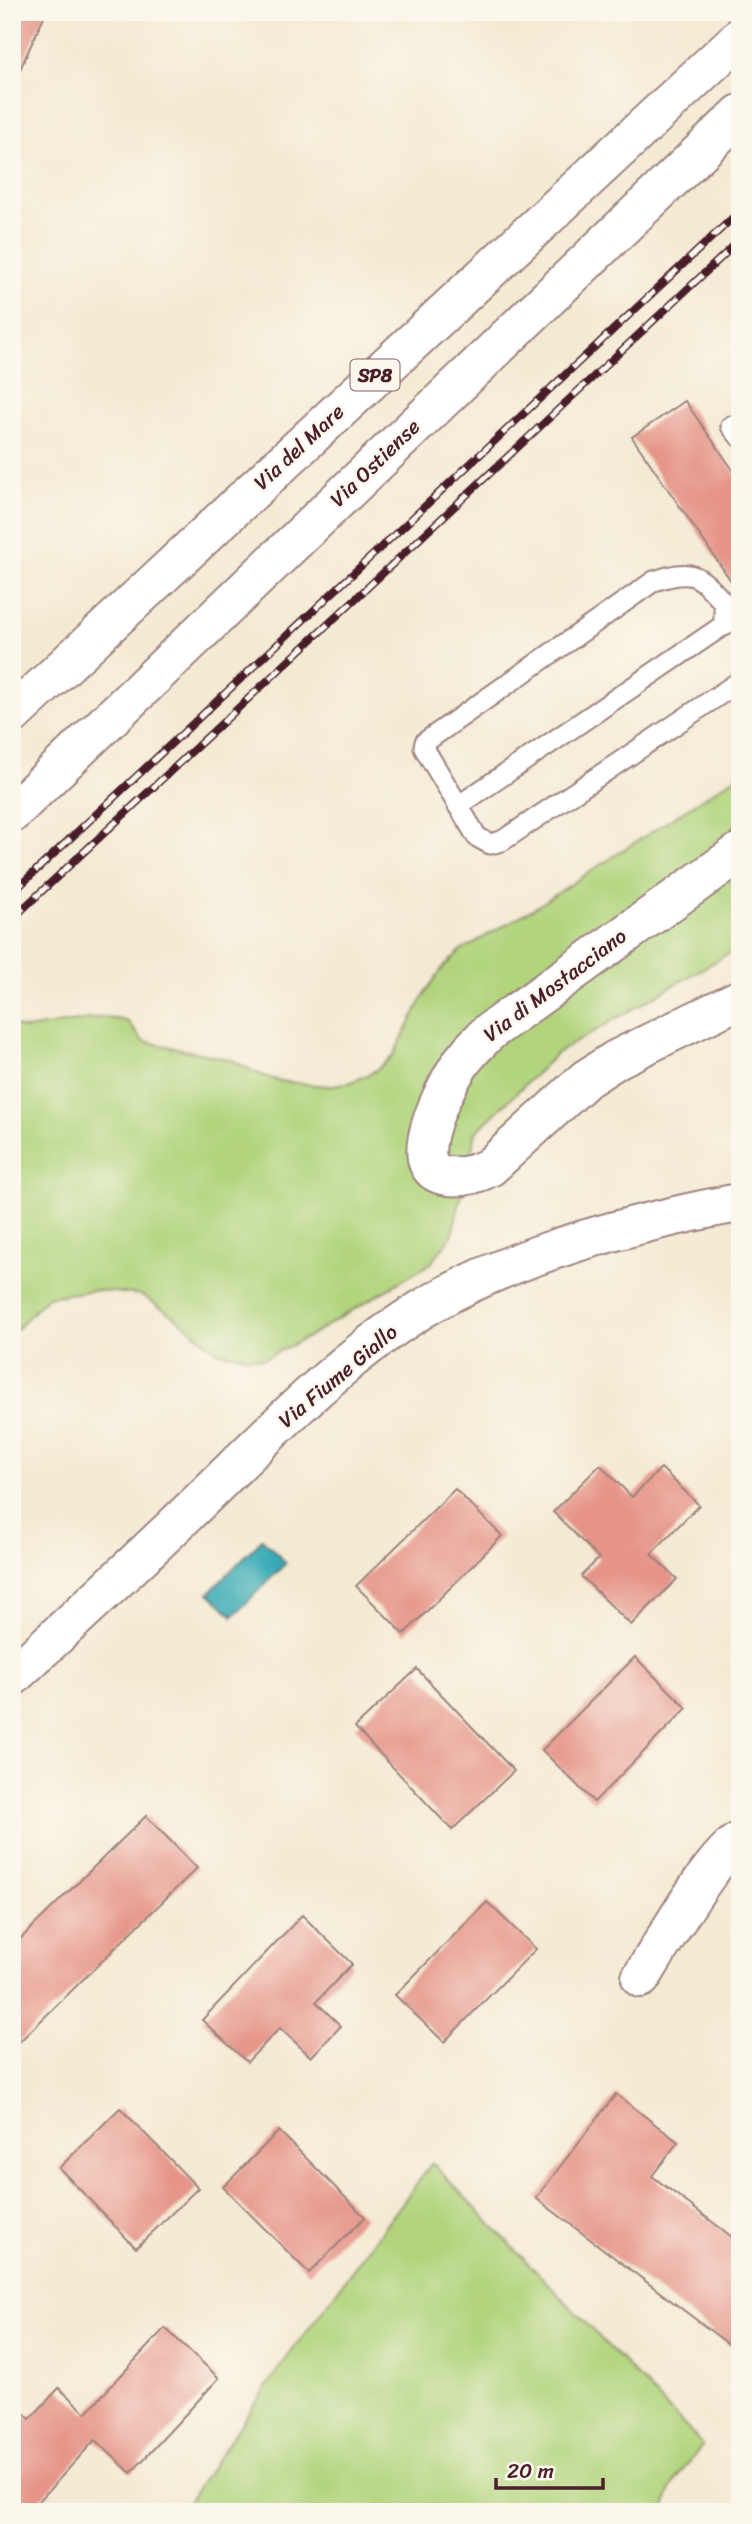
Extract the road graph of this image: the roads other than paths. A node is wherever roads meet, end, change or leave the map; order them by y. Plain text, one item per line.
1 (740, 37) edge
2 (740, 114) edge
3 (732, 620) edge
4 (740, 681) edge
5 (12, 715) edge
6 (458, 806) junction
7 (12, 813) edge
8 (740, 852) edge
9 (740, 999) edge
10 (740, 1203) edge
11 (12, 1677) edge
12 (740, 1841) edge
13 (641, 1978) dead end

1 - 5 main road, Via del Mare / SP8
2 - 7 main road, Via Ostiense
3 - 6 lane
3 - 6 lane
4 - 6 lane
8 - 9 main road, Via di Mostacciano
10 - 11 main road, Via Fiume Giallo
12 - 13 main road

